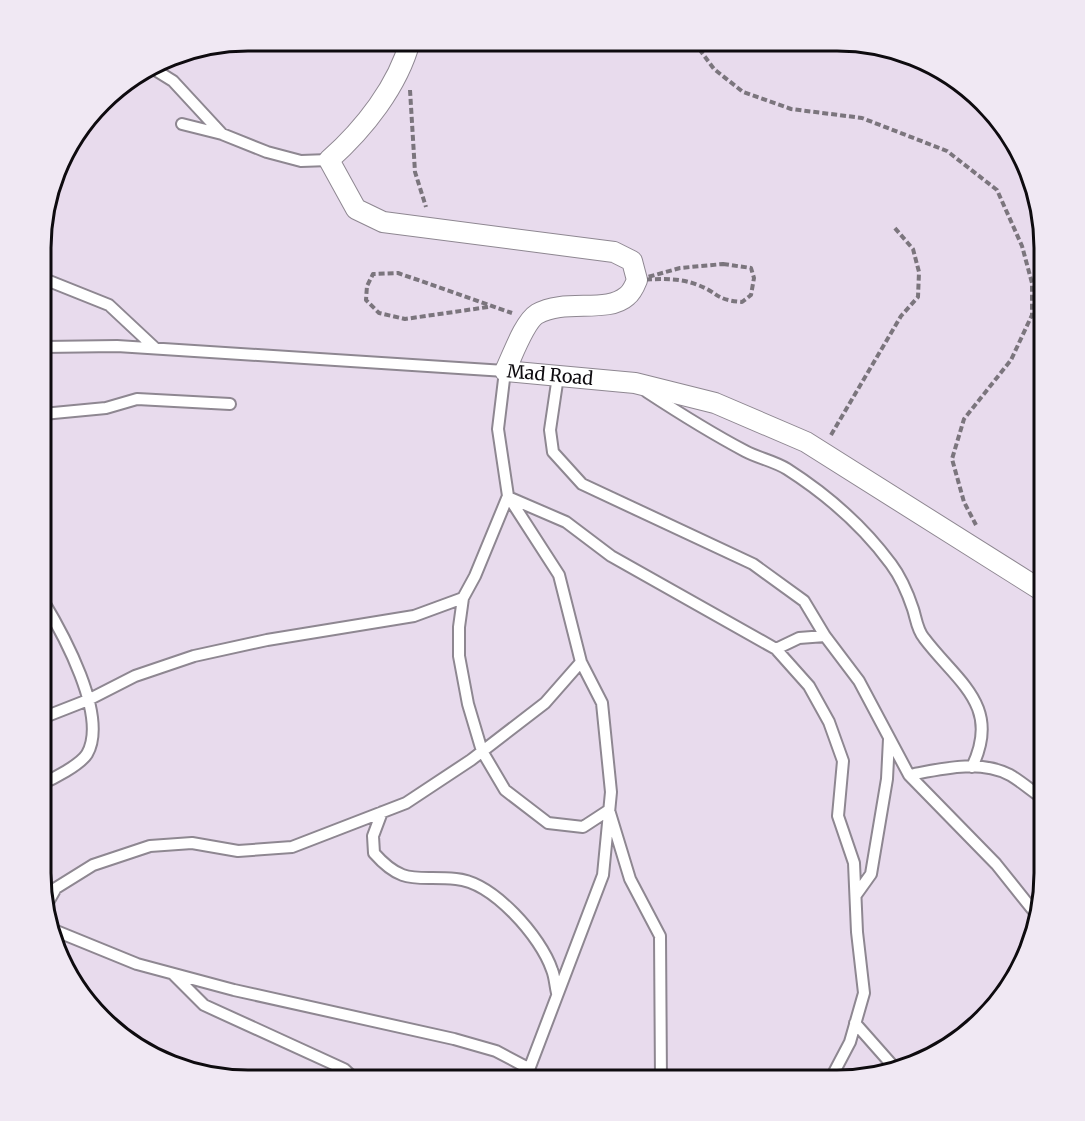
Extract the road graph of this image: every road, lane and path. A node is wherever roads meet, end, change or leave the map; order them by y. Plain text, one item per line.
1 (407, 51) edge
2 (701, 51) edge
3 (403, 66) junction
4 (159, 72) edge
5 (182, 124) dead end
6 (222, 134) junction
7 (329, 160) junction
8 (894, 227) dead end
9 (441, 230) junction
10 (637, 280) junction
11 (51, 282) edge
12 (488, 307) junction
13 (533, 319) junction
14 (51, 347) edge
15 (155, 348) junction
16 (506, 371) junction
17 (558, 376) junction
18 (635, 383) junction
19 (230, 404) dead end
20 (51, 413) edge
21 (821, 451) junction
22 (508, 496) junction
23 (980, 532) dead end
24 (1034, 586) edge
25 (463, 598) junction
26 (51, 614) edge
27 (825, 636) junction
28 (776, 649) junction
29 (581, 662) junction
30 (88, 700) junction
31 (51, 714) edge
32 (889, 739) junction
33 (482, 752) junction
34 (972, 767) junction
35 (909, 775) junction
36 (51, 780) edge
37 (1034, 792) edge
38 (609, 810) junction
39 (382, 812) junction
40 (52, 895) edge
41 (856, 895) junction
42 (1030, 907) edge
43 (61, 933) edge
44 (172, 974) junction
45 (557, 993) junction
46 (855, 1023) junction
47 (890, 1062) edge
48 (528, 1068) joint
49 (345, 1070) edge
50 (661, 1070) edge
51 (835, 1070) edge

1 - 3 street
2 - 23 path
3 - 7 street
3 - 9 path
4 - 6 lane
5 - 6 lane
6 - 7 lane
7 - 9 street
8 - 21 path
9 - 10 street
10 - 10 path
10 - 13 street
11 - 15 lane
12 - 12 path
12 - 13 path
13 - 16 street, Mad Road
14 - 15 lane
15 - 16 lane
16 - 17 street, Mad Road
16 - 22 lane
17 - 18 street, Mad Road
17 - 27 lane
18 - 21 street, Mad Road
18 - 34 lane
19 - 20 lane
21 - 24 street, Mad Road
22 - 25 lane
22 - 28 lane
22 - 29 lane
25 - 30 lane
25 - 33 lane
26 - 30 lane
27 - 28 lane
27 - 32 lane
28 - 41 lane
29 - 33 lane
29 - 38 lane
30 - 31 lane
30 - 36 lane
32 - 35 lane
32 - 41 lane
33 - 38 lane
33 - 39 lane
34 - 35 lane
34 - 37 lane
35 - 42 lane
38 - 45 lane
38 - 50 lane
39 - 40 lane
39 - 45 lane
41 - 46 lane
43 - 44 lane
44 - 48 lane
44 - 49 lane
45 - 48 lane
46 - 47 lane
46 - 51 lane

